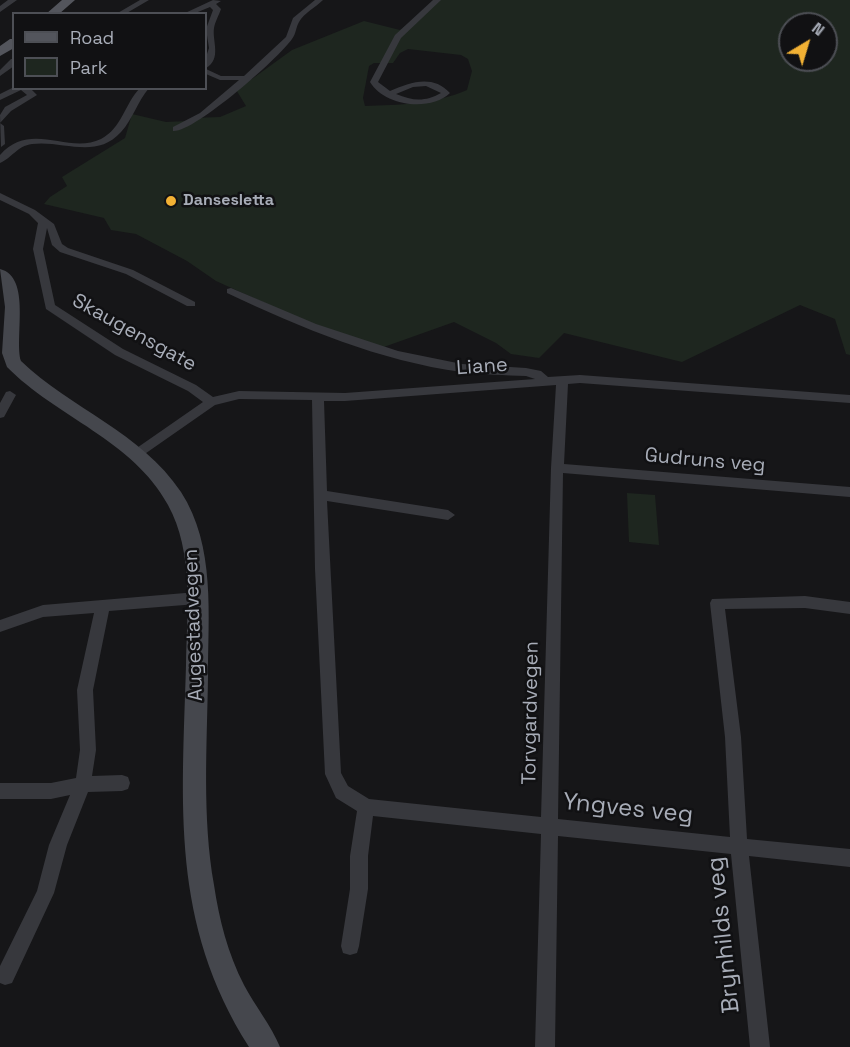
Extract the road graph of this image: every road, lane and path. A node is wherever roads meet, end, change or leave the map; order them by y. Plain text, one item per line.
1 (12, 0) edge
2 (69, 0) edge
3 (145, 0) edge
4 (221, 0) edge
5 (319, 0) edge
6 (437, 0) edge
7 (211, 4) junction
8 (0, 10) edge
9 (54, 12) edge
10 (123, 12) edge
11 (191, 12) edge
12 (12, 63) edge
13 (207, 65) edge
14 (207, 69) edge
15 (0, 74) edge
16 (246, 78) junction
17 (0, 81) edge
18 (15, 90) edge
19 (28, 90) edge
20 (143, 90) edge
21 (10, 93) junction
22 (389, 93) junction
23 (0, 97) edge
24 (0, 121) edge
25 (0, 126) edge
26 (176, 129) dead end
27 (2, 144) dead end
28 (0, 160) edge
29 (0, 196) edge
30 (43, 222) junction
31 (0, 274) edge
32 (231, 291) dead end
33 (191, 304) dead end
34 (2, 340) edge
35 (554, 381) junction
36 (10, 395) dead end
37 (318, 398) junction
38 (850, 399) edge
39 (211, 402) junction
40 (0, 414) edge
41 (135, 455) junction
42 (557, 468) junction
43 (850, 492) edge
44 (320, 495) junction
45 (448, 515) dead end
46 (197, 598) junction
47 (103, 605) junction
48 (850, 608) edge
49 (0, 626) edge
50 (122, 783) dead end
51 (83, 784) junction
52 (0, 791) edge
53 (366, 807) junction
54 (551, 825) junction
55 (739, 845) junction
56 (850, 858) edge
57 (350, 946) dead end
58 (5, 976) dead end
59 (266, 1047) edge
60 (545, 1047) edge
61 (760, 1047) edge

1 - 8 street
2 - 9 main road
3 - 10 street
4 - 7 street
5 - 16 street
6 - 22 street
7 - 11 street
7 - 13 street
12 - 15 street
14 - 16 street
16 - 26 street
17 - 21 street
18 - 21 street
19 - 24 street
20 - 28 street
21 - 23 street
22 - 22 street
25 - 27 street
29 - 30 street
30 - 33 street
30 - 39 street, Skaugensgate
31 - 34 main road, Augestadvegen
32 - 35 street
34 - 41 main road, Augestadvegen
35 - 37 street, Liane
35 - 38 street, Liane
35 - 42 street, Torvgardvegen
36 - 40 street
37 - 39 street, Liane
37 - 44 street, Yngves veg
39 - 41 street, Liane
41 - 46 main road, Augestadvegen
42 - 43 street, Gudruns veg
42 - 54 street, Torvgardvegen
44 - 45 street
44 - 53 street, Yngves veg
46 - 47 street
46 - 59 main road, Augestadvegen
47 - 49 street
47 - 51 street
48 - 55 street, Brynhilds veg
50 - 51 street
51 - 52 street
51 - 58 street
53 - 54 street, Yngves veg
53 - 57 street
54 - 55 street, Yngves veg
54 - 60 street, Torvgardvegen
55 - 56 street, Yngves veg
55 - 61 street, Brynhilds veg

